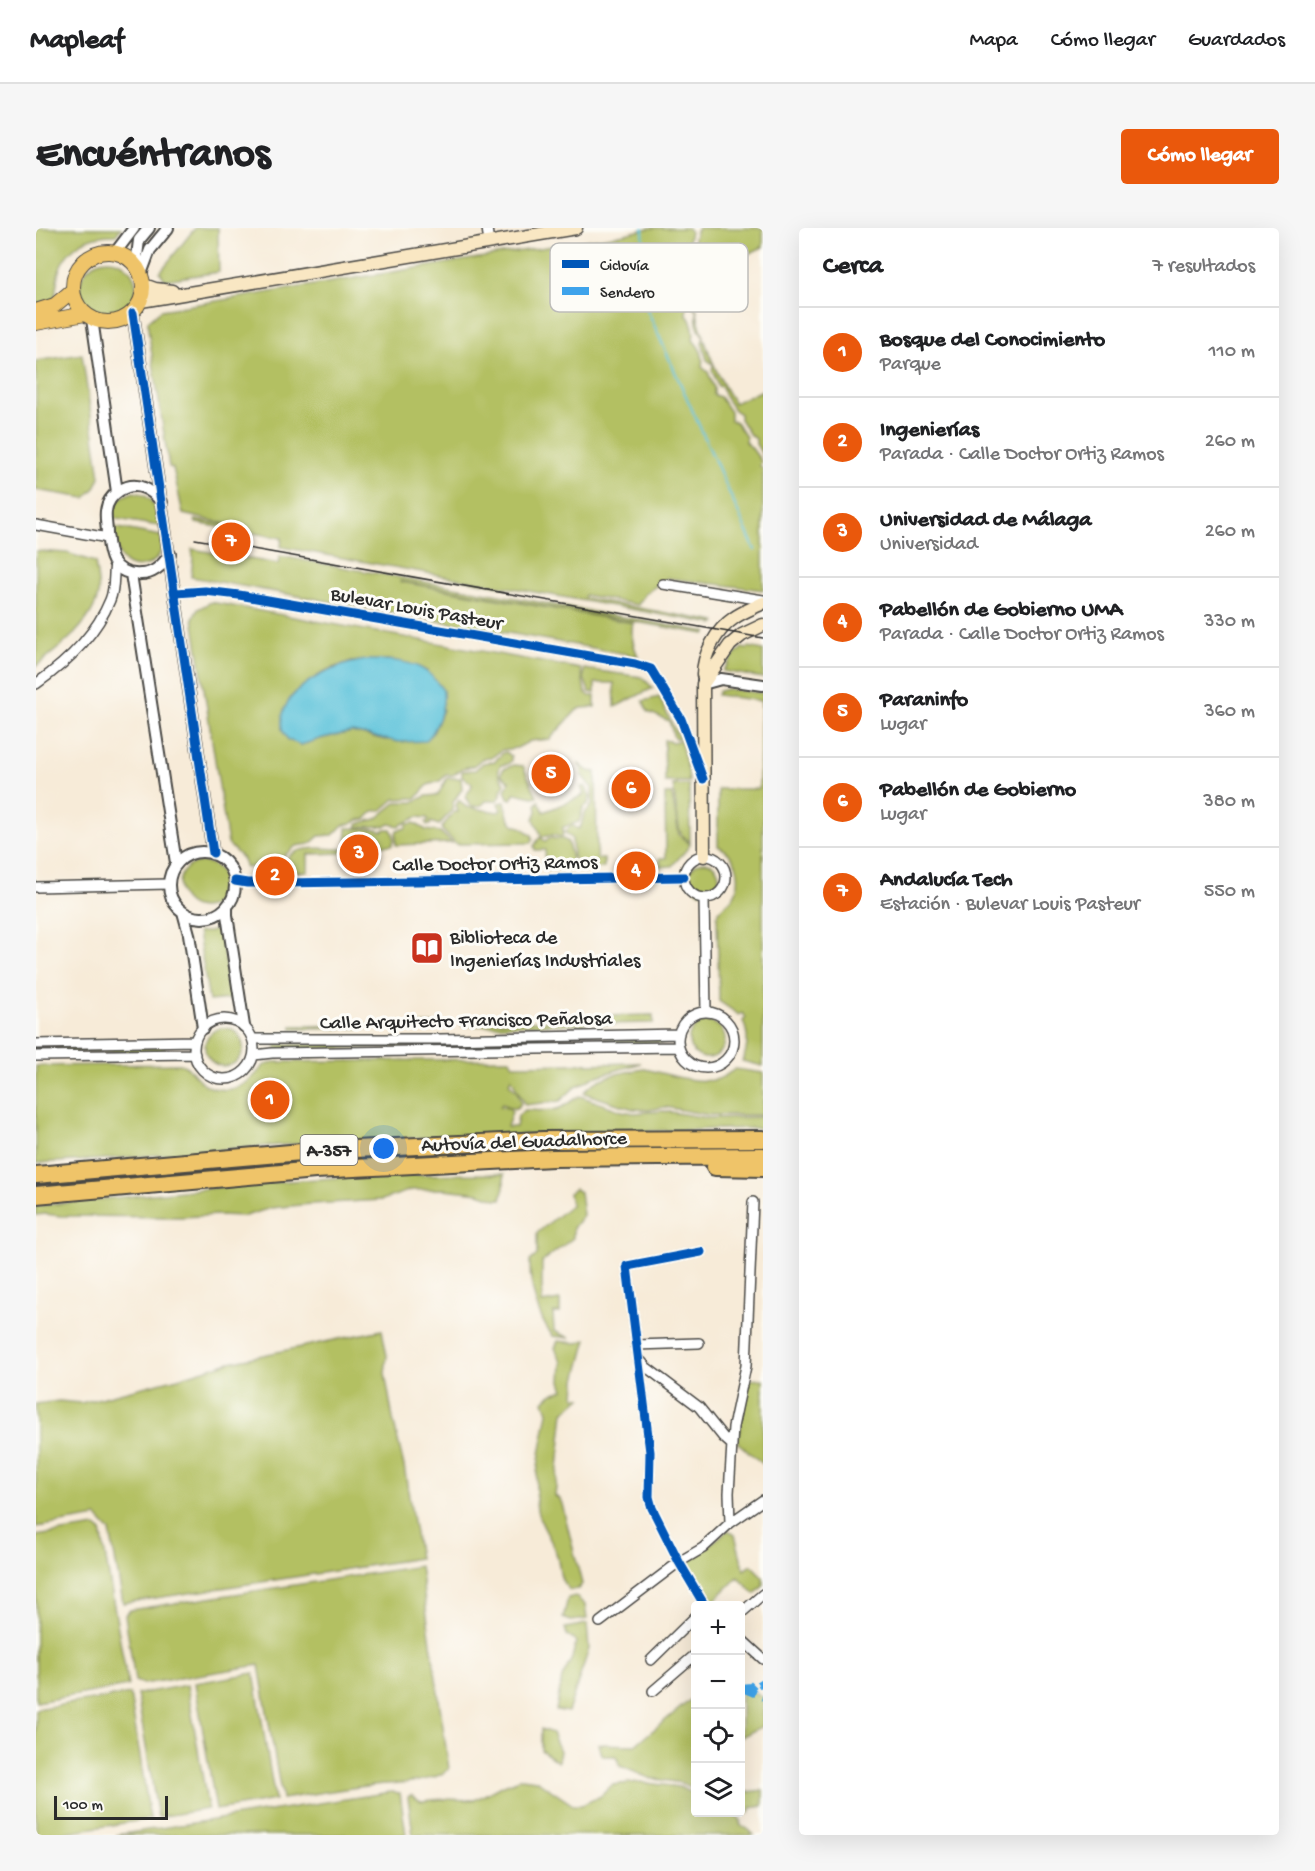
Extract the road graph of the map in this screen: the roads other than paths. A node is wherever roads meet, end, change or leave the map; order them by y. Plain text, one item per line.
1 (134, 228) edge
2 (149, 228) edge
3 (168, 228) edge
4 (487, 228) edge
5 (576, 228) edge
6 (489, 243) junction
7 (115, 252) junction
8 (140, 275) junction
9 (72, 290) junction
10 (188, 292) junction
11 (141, 301) junction
12 (36, 311) edge
13 (133, 313) junction
14 (88, 317) junction
15 (36, 323) edge
16 (117, 492) junction
17 (162, 502) junction
18 (36, 525) edge
19 (108, 538) junction
20 (170, 554) junction
21 (114, 563) junction
22 (131, 574) junction
23 (663, 584) dead end
24 (176, 593) junction
25 (763, 601) edge
26 (763, 625) edge
27 (703, 680) junction
28 (36, 684) edge
29 (763, 685) edge
30 (703, 779) junction
31 (213, 853) junction
32 (704, 856) junction
33 (176, 863) junction
34 (684, 877) junction
35 (235, 881) junction
36 (169, 884) junction
37 (36, 887) edge
38 (704, 898) junction
39 (227, 907) junction
40 (183, 912) junction
41 (706, 1012) junction
42 (244, 1026) junction
43 (202, 1028) junction
44 (679, 1034) junction
45 (253, 1039) junction
46 (195, 1041) junction
47 (36, 1044) edge
48 (679, 1047) junction
49 (195, 1054) junction
50 (254, 1055) junction
51 (36, 1056) edge
52 (759, 1139) edge
53 (763, 1156) edge
54 (468, 1163) junction
55 (763, 1168) edge
56 (36, 1174) edge
57 (36, 1195) edge
58 (753, 1202) dead end
59 (701, 1252) dead end
60 (699, 1343) dead end
61 (636, 1345) junction
62 (638, 1357) junction
63 (732, 1445) junction
64 (763, 1500) edge
65 (730, 1523) junction
66 (679, 1562) junction
67 (763, 1594) edge
68 (703, 1601) edge
69 (745, 1610) edge
70 (691, 1621) edge
71 (600, 1622) dead end
72 (745, 1642) edge
73 (695, 1655) edge
74 (762, 1657) edge
75 (651, 1660) dead end
76 (653, 1691) dead end

1 - 7 street
2 - 8 street
3 - 8 street
4 - 6 street
5 - 6 main road
6 - 10 main road
7 - 8 main road
7 - 9 main road
8 - 10 main road
8 - 11 main road
9 - 12 main road
9 - 14 main road
10 - 11 main road
11 - 13 main road
13 - 14 main road
13 - 17 street
14 - 15 main road
14 - 16 street
16 - 17 street
16 - 19 street
17 - 20 street
18 - 19 street
19 - 21 street
20 - 22 street
20 - 24 street
21 - 22 street
21 - 28 street
22 - 33 street
23 - 25 street
24 - 30 street, Bulevar Louis Pasteur
24 - 31 street
25 - 27 main road
26 - 27 main road
27 - 29 street
27 - 30 main road
30 - 32 main road
31 - 33 street
31 - 35 street
32 - 34 street
32 - 38 street
33 - 36 street
34 - 35 street, Calle Doctor Ortiz Ramos
34 - 38 street
35 - 39 street
36 - 37 street
36 - 40 street
38 - 41 street
39 - 40 street
39 - 42 street
40 - 43 street
41 - 44 street
41 - 48 street
42 - 43 street
42 - 45 street
43 - 46 street
44 - 45 street, Calle Arquitecto Francisco Peñalosa
44 - 48 street
45 - 50 street
46 - 47 street
46 - 49 street
48 - 50 street, Calle Arquitecto Francisco Peñalosa
49 - 50 street
49 - 51 street
52 - 56 highway, Autovía del Guadalhorce / A-357
53 - 54 highway, Autovía del Guadalhorce / A-357
54 - 55 highway
54 - 57 highway, Autovía del Guadalhorce / A-357
58 - 63 street
59 - 61 street
60 - 61 street
61 - 62 street
62 - 63 street
62 - 66 street
63 - 65 street
64 - 65 street
65 - 66 street
66 - 68 street
66 - 71 street
67 - 69 street
70 - 75 street
72 - 74 street
73 - 76 street

